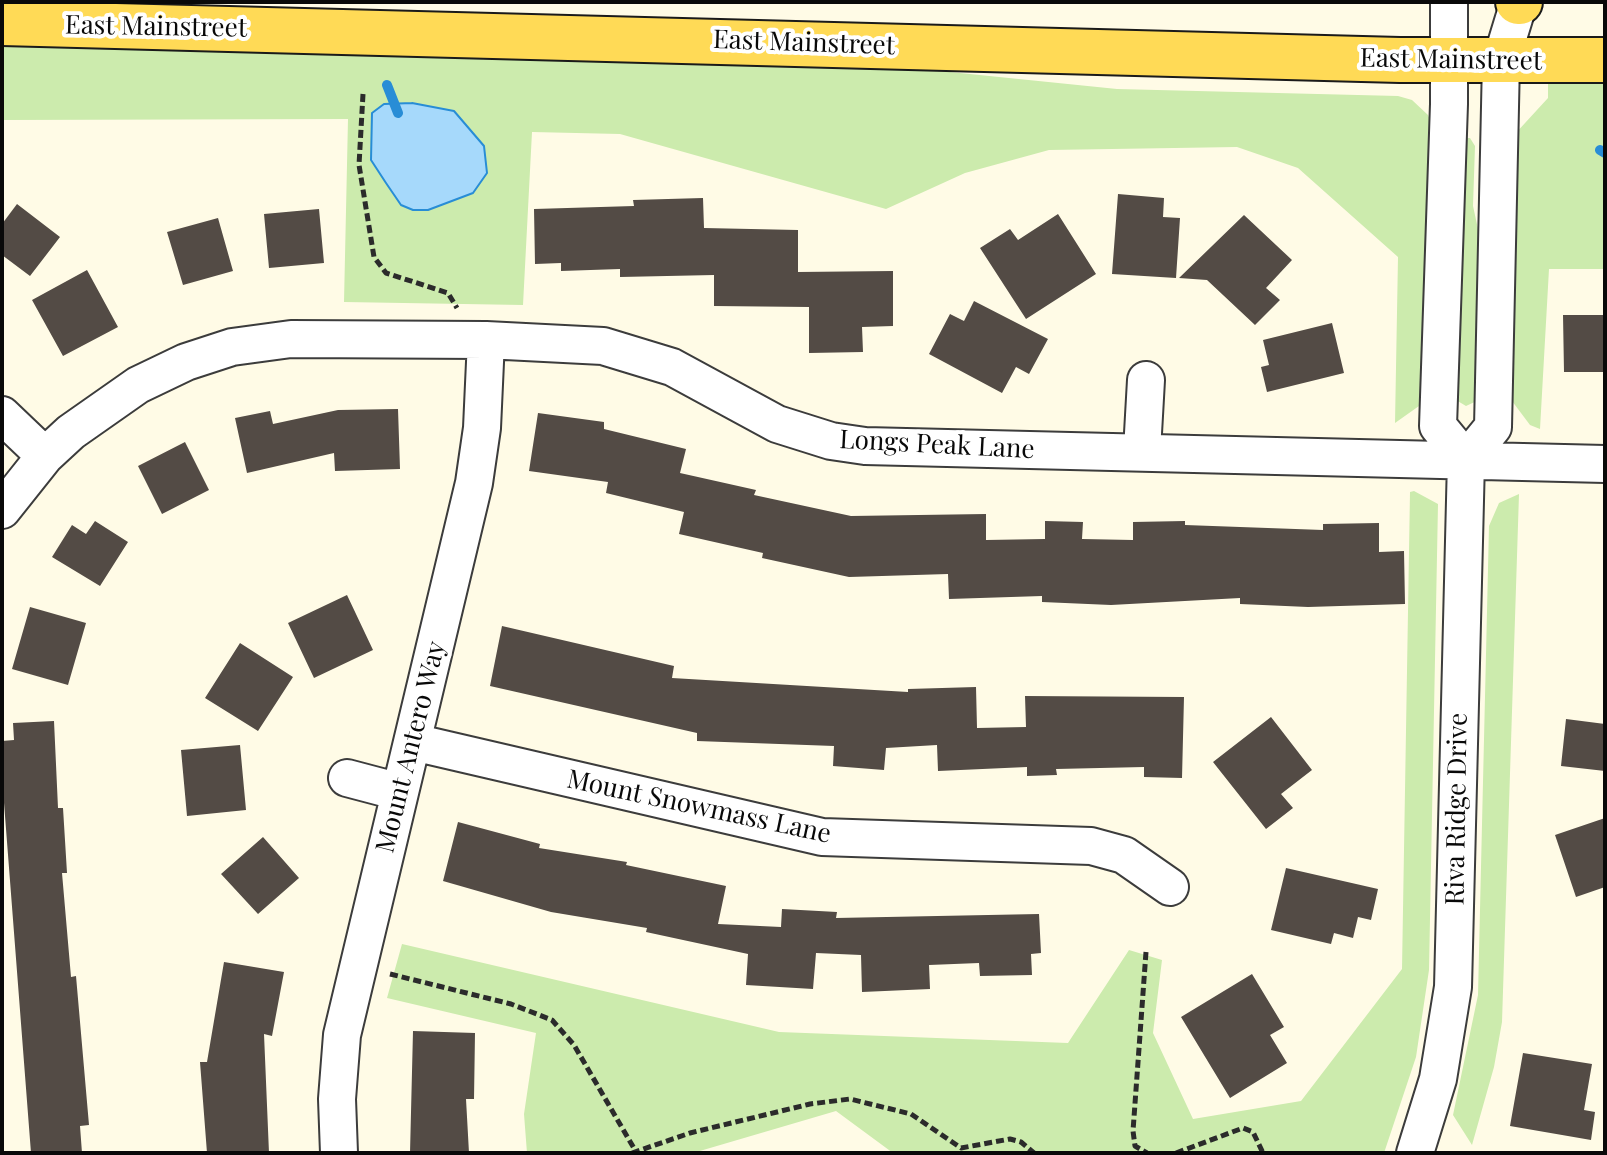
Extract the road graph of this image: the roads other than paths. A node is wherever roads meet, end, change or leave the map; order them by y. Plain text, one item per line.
1 (1449, 2) edge
2 (1519, 2) edge
3 (2, 23) edge
4 (1605, 60) edge
5 (1450, 61) junction
6 (1501, 61) junction
7 (486, 340) junction
8 (1146, 380) dead end
9 (2, 415) edge
10 (1142, 451) junction
11 (45, 456) junction
12 (1466, 460) junction
13 (1605, 464) edge
14 (2, 510) edge
15 (413, 742) junction
16 (347, 778) dead end
17 (400, 792) junction
18 (1170, 887) dead end
19 (339, 1153) edge
20 (1415, 1153) edge

1 - 5 street
2 - 6 street
3 - 5 main road, East Mainstreet
4 - 6 main road, East Mainstreet
5 - 6 main road, East Mainstreet
5 - 12 street
6 - 12 street
7 - 10 street, Longs Peak Lane
7 - 11 street, Longs Peak Lane
7 - 15 street, Mount Antero Way
8 - 10 street
9 - 11 street
10 - 12 street, Longs Peak Lane
11 - 14 street, Longs Peak Lane
12 - 13 street, Longs Peak Lane
12 - 20 street, Riva Ridge Drive
15 - 17 street, Mount Antero Way
15 - 18 street, Mount Snowmass Lane
16 - 17 street
17 - 19 street, Mount Antero Way

